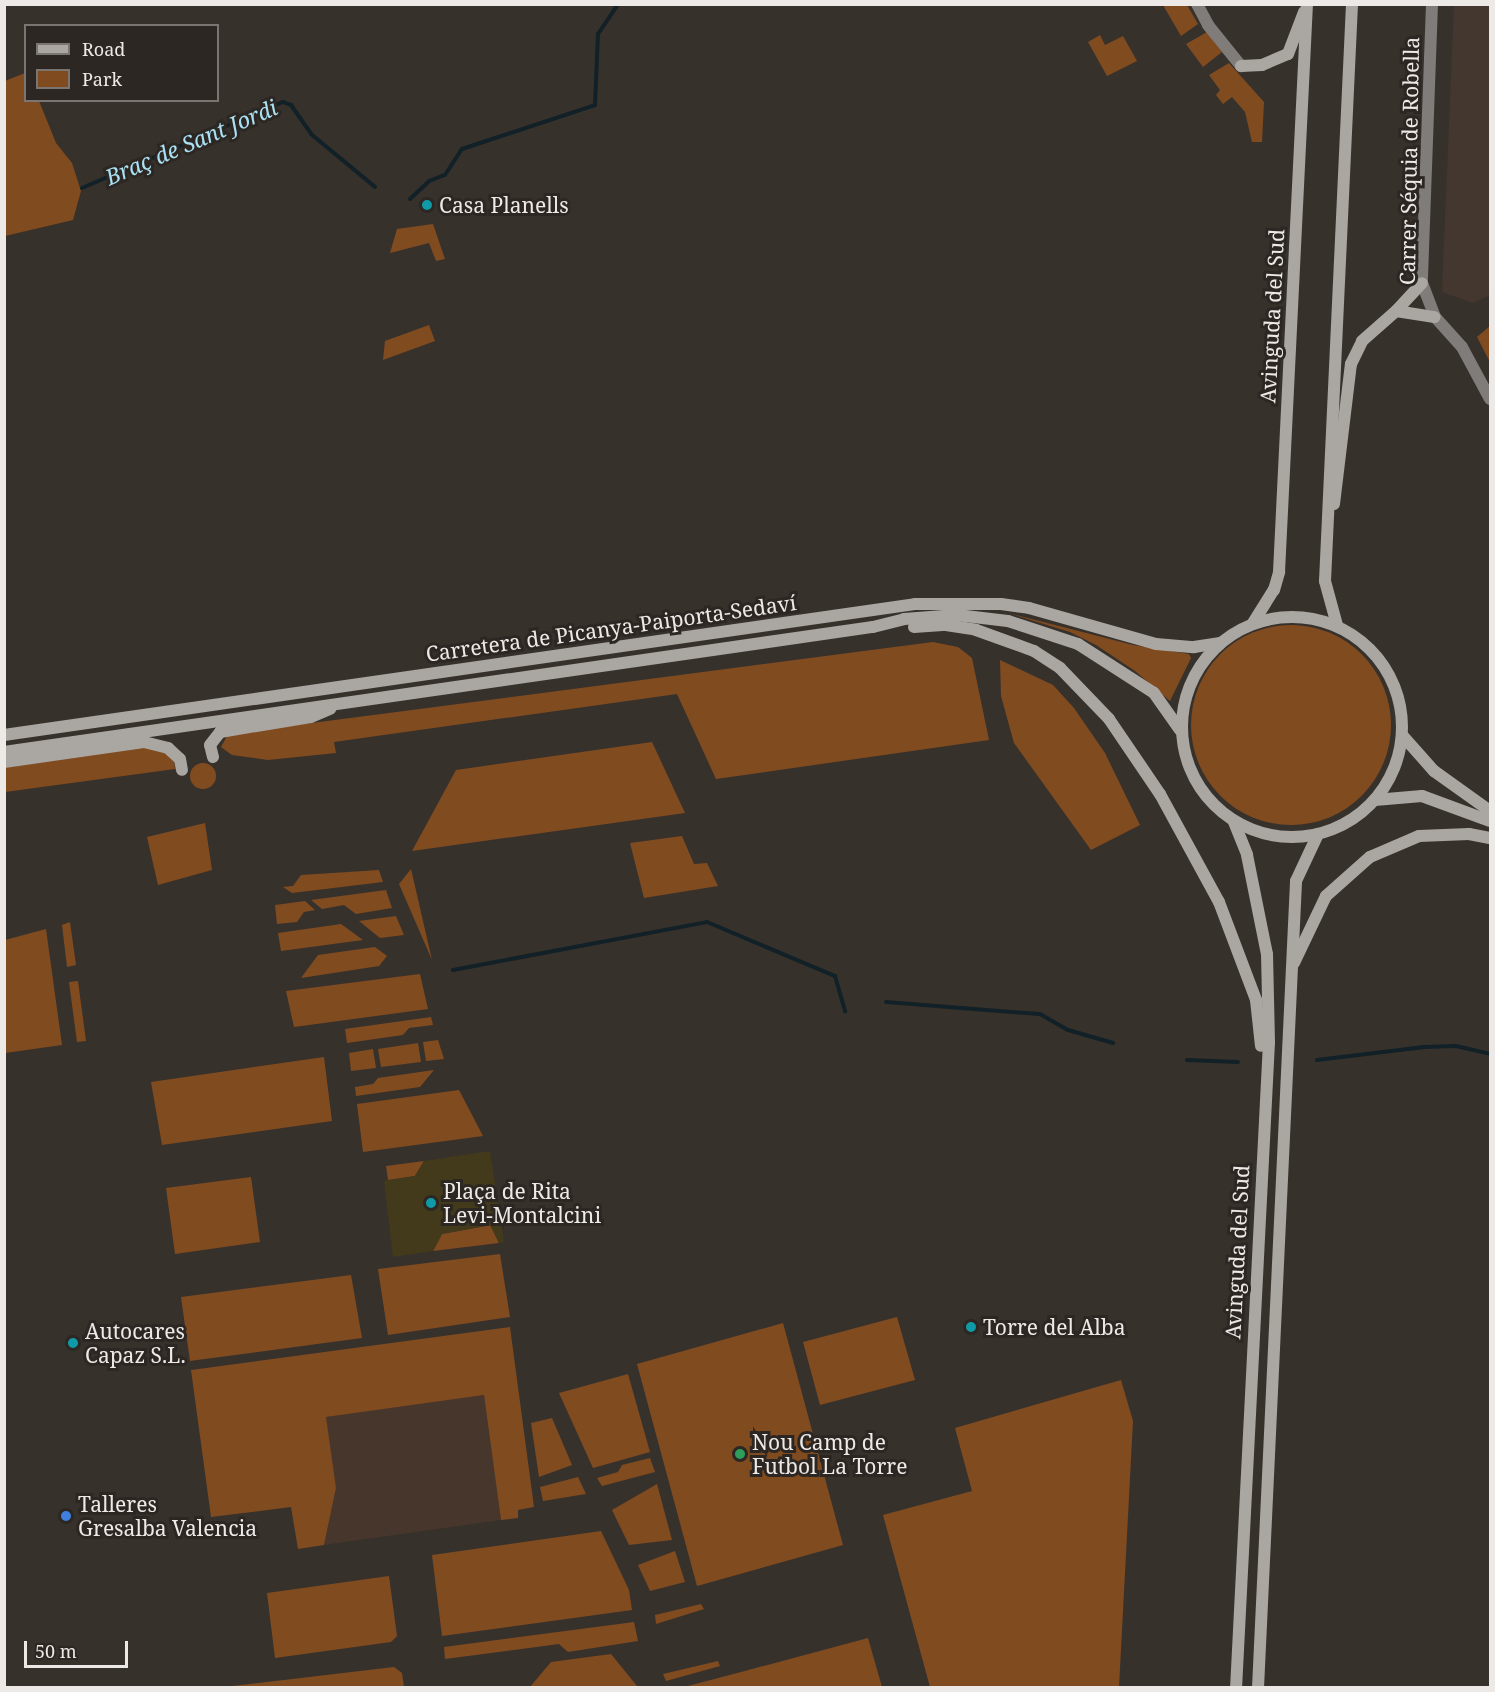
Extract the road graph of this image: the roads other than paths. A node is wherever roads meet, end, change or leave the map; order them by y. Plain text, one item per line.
1 (1197, 4) edge
2 (1352, 4) edge
3 (1432, 4) edge
4 (1307, 5) edge
5 (1241, 66) joint
6 (1422, 283) junction
7 (1396, 311) junction
8 (1435, 317) junction
9 (1491, 399) edge
10 (1327, 528) junction
11 (1253, 623) junction
12 (1337, 625) junction
13 (873, 627) junction
14 (1220, 643) junction
15 (344, 703) junction
16 (1180, 730) junction
17 (4, 735) edge
18 (1402, 735) junction
19 (4, 752) edge
20 (213, 757) dead end
21 (4, 762) edge
22 (182, 770) dead end
23 (1375, 800) junction
24 (1491, 811) edge
25 (1491, 821) edge
26 (1234, 822) junction
27 (1318, 834) junction
28 (1491, 838) edge
29 (1291, 972) junction
30 (1256, 1263) junction
31 (1236, 1688) edge
32 (1258, 1688) edge

1 - 5 street
2 - 10 main road
3 - 6 street, Carrer Séquia de Robella
4 - 5 main road
4 - 11 main road, Avinguda del Sud
6 - 7 main road
6 - 8 street, Carrer Séquia de Robella
7 - 8 main road
7 - 10 main road
8 - 9 street, Carrer Séquia de Robella
10 - 12 main road
11 - 12 main road
11 - 14 main road
12 - 18 main road
13 - 15 main road, Carretera de Picanya-Paiporta-Sedaví
13 - 16 main road, Carretera de Picanya-Paiporta-Sedaví
13 - 30 main road
14 - 16 main road
14 - 17 main road, Carretera de Picanya-Paiporta-Sedaví
15 - 19 main road, Carretera de Picanya-Paiporta-Sedaví
15 - 20 main road
16 - 26 main road
18 - 23 main road
18 - 24 main road
21 - 22 main road
23 - 25 main road
23 - 27 main road
26 - 27 main road
26 - 30 main road, Avinguda del Sud
27 - 29 main road, Avinguda del Sud
28 - 29 main road
29 - 32 main road, Avinguda del Sud
30 - 31 main road, Avinguda del Sud

